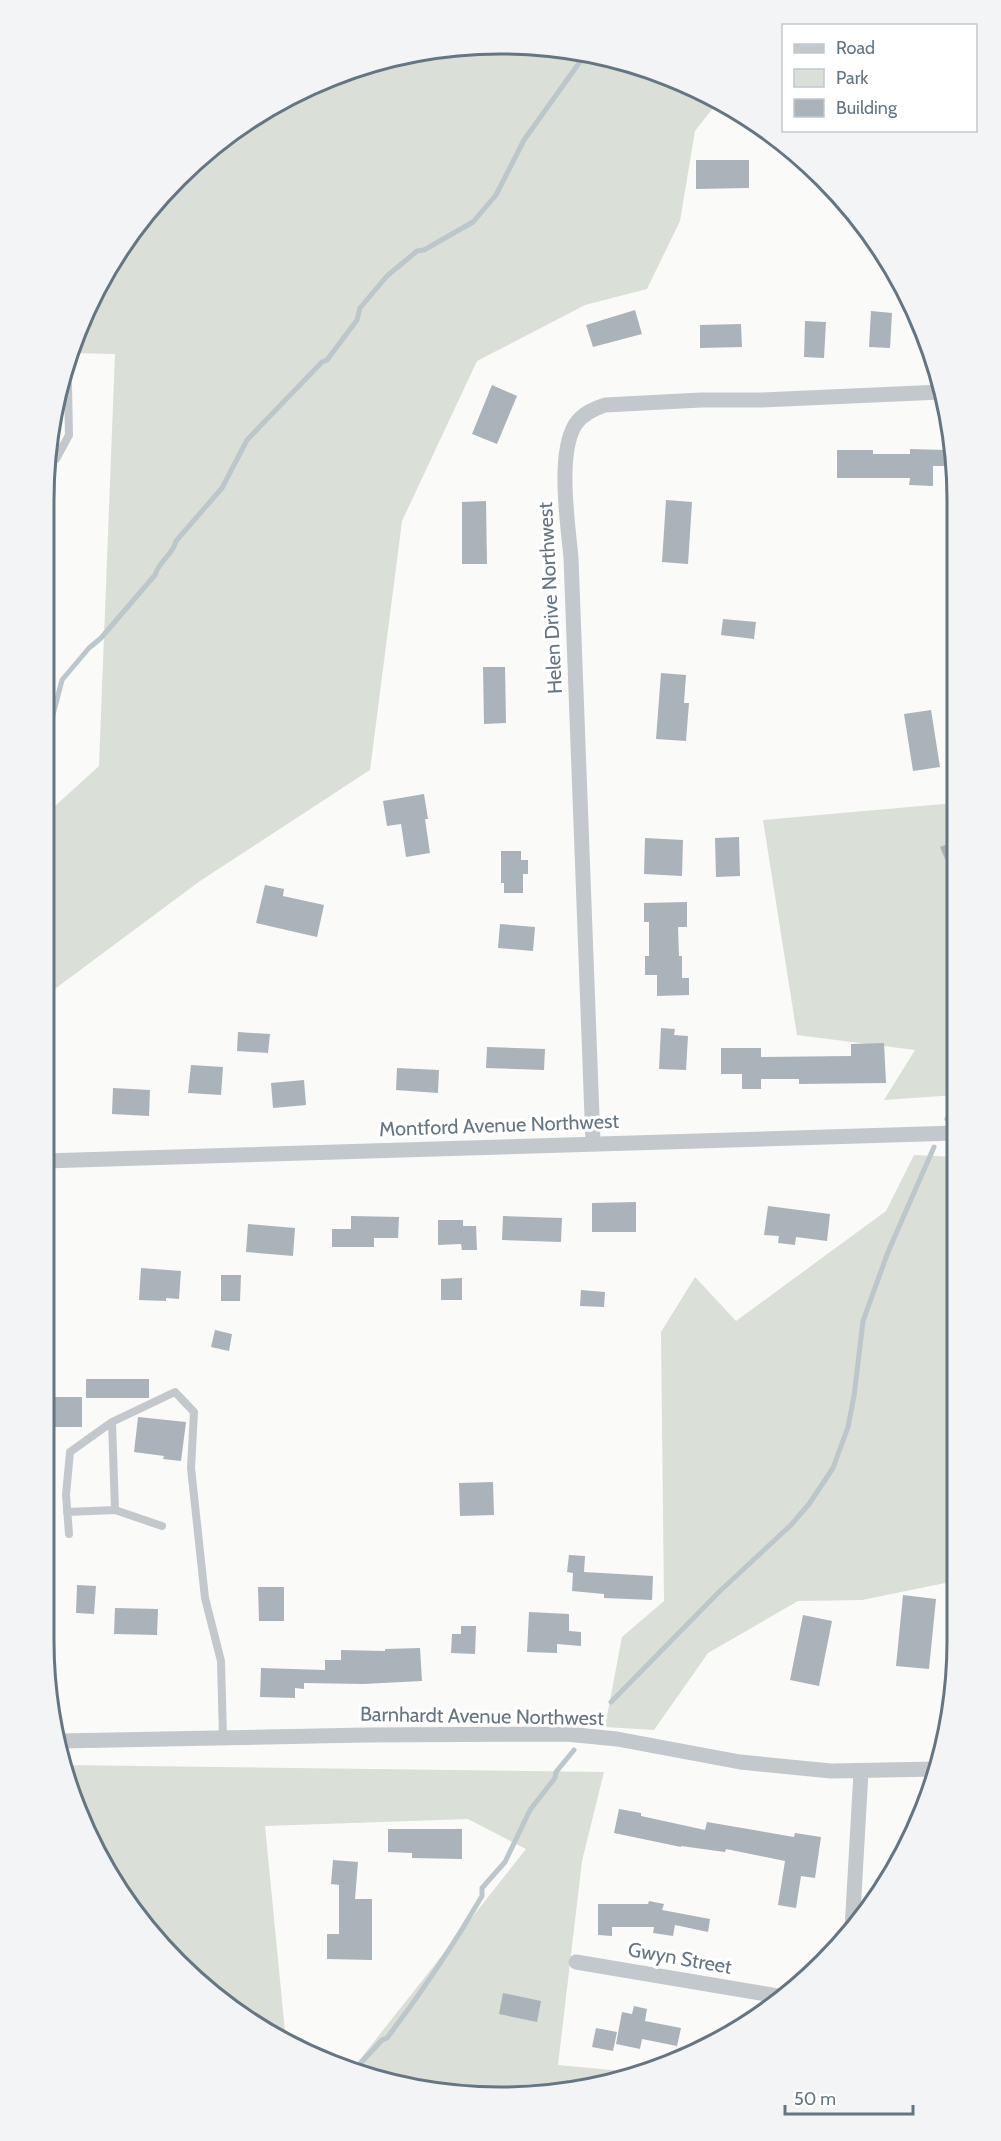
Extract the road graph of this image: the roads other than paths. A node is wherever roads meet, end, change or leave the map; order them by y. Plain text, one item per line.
1 (68, 389) edge
2 (934, 392) edge
3 (56, 458) edge
4 (947, 1132) edge
5 (593, 1143) junction
6 (54, 1161) edge
7 (112, 1422) junction
8 (115, 1510) junction
9 (67, 1512) junction
10 (162, 1526) dead end
11 (69, 1534) dead end
12 (223, 1738) junction
13 (66, 1741) edge
14 (928, 1769) edge
15 (861, 1772) junction
16 (853, 1915) edge
17 (576, 1962) dead end
18 (772, 1995) edge

1 - 3 lane
2 - 5 street, Helen Drive Northwest
4 - 5 street, Montford Avenue Northwest
5 - 6 street, Montford Avenue Northwest
7 - 8 lane
7 - 9 lane
7 - 12 lane
8 - 9 lane
8 - 10 lane
9 - 11 lane
12 - 13 street, Barnhardt Avenue Northwest
12 - 15 street, Barnhardt Avenue Northwest
14 - 15 street, Barnhardt Avenue Northwest
15 - 16 street
17 - 18 street, Gwyn Street

